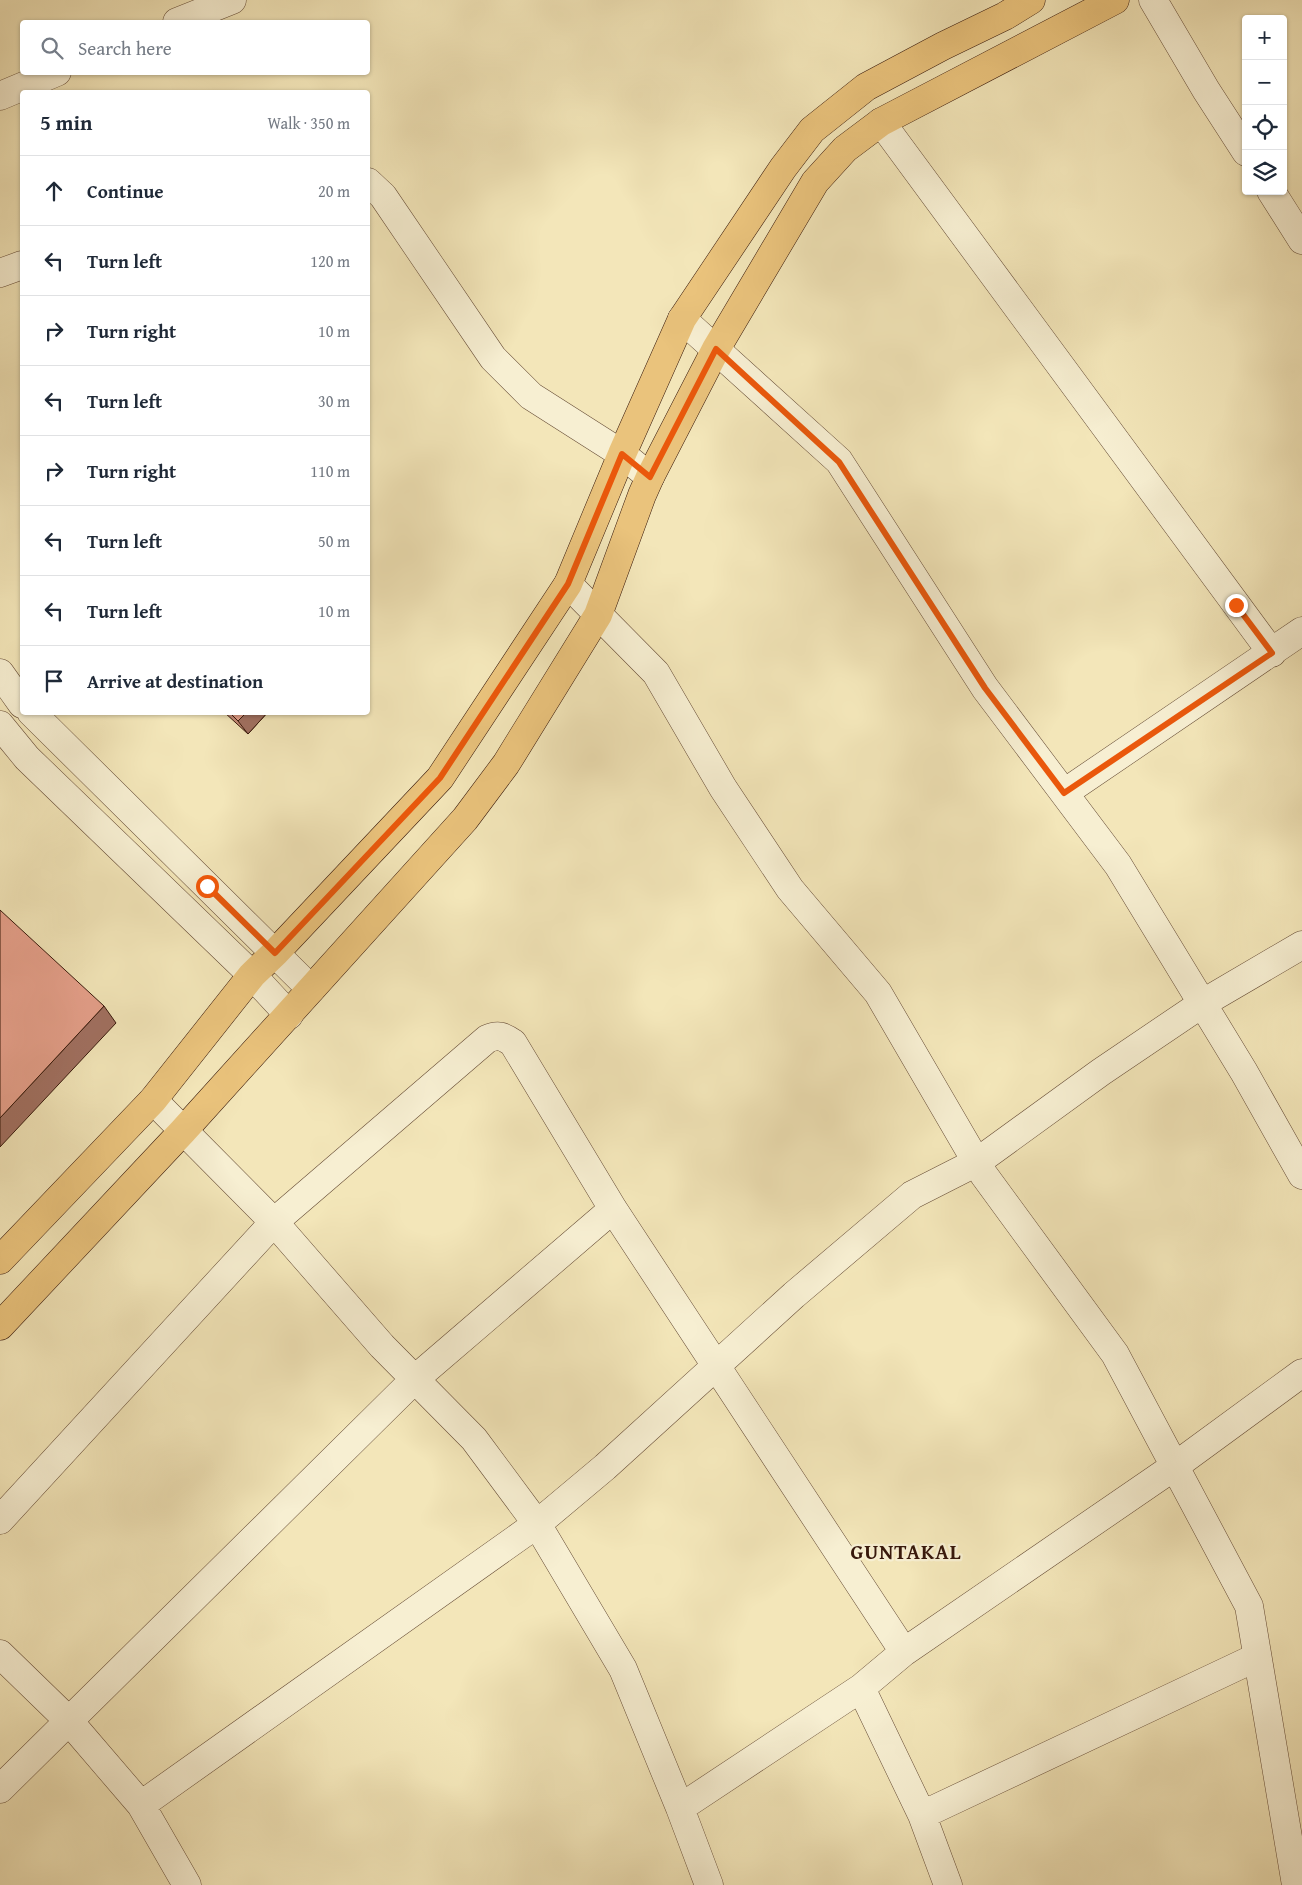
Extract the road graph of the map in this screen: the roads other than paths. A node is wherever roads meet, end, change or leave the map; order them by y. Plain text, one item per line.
1 (232, 0) edge
2 (1031, 0) edge
3 (1115, 0) edge
4 (1153, 0) edge
5 (183, 20) edge
6 (49, 75) edge
7 (0, 96) edge
8 (881, 122) junction
9 (1245, 150) edge
10 (370, 184) edge
11 (1274, 195) edge
12 (1302, 240) edge
13 (20, 266) edge
14 (0, 273) edge
15 (682, 319) junction
16 (716, 349) junction
17 (622, 454) junction
18 (650, 477) junction
19 (568, 584) junction
20 (598, 615) junction
21 (1302, 631) edge
22 (1272, 653) junction
23 (0, 673) edge
24 (20, 701) edge
25 (34, 715) edge
26 (0, 725) edge
27 (1064, 793) junction
28 (1302, 945) edge
29 (275, 953) junction
30 (252, 975) junction
31 (311, 989) junction
32 (1203, 1003) junction
33 (289, 1015) junction
34 (153, 1100) junction
35 (183, 1130) junction
36 (977, 1162) junction
37 (1302, 1175) edge
38 (613, 1209) junction
39 (274, 1222) junction
40 (0, 1260) edge
41 (0, 1326) edge
42 (716, 1366) junction
43 (1302, 1373) edge
44 (415, 1379) junction
45 (1174, 1466) junction
46 (0, 1520) edge
47 (537, 1524) junction
48 (904, 1652) junction
49 (0, 1654) edge
50 (1257, 1657) junction
51 (861, 1688) junction
52 (69, 1721) junction
53 (0, 1788) edge
54 (142, 1805) junction
55 (680, 1808) junction
56 (922, 1815) junction
57 (187, 1885) edge
58 (709, 1885) edge
59 (948, 1885) edge
60 (1296, 1885) edge

1 - 5 street
2 - 15 main road
3 - 8 main road
4 - 9 street
6 - 7 street
8 - 16 main road
8 - 22 street
10 - 17 street
11 - 12 street
13 - 14 street
15 - 16 street
15 - 17 main road
16 - 18 main road
16 - 27 street
17 - 18 street
17 - 19 main road
18 - 20 main road
19 - 20 street
19 - 29 main road
20 - 31 main road
20 - 36 street
21 - 22 street
22 - 27 street
23 - 24 street
25 - 29 street
26 - 30 street
27 - 32 street
28 - 32 street
29 - 30 main road
29 - 31 street
30 - 33 street
30 - 34 main road
31 - 33 main road
32 - 36 street
32 - 37 street
33 - 35 main road
34 - 35 street
34 - 40 main road
35 - 39 street
35 - 41 main road
36 - 42 street
36 - 45 street
38 - 39 street
38 - 42 street
38 - 44 street
39 - 44 street
39 - 46 street
42 - 47 street
42 - 48 street
43 - 45 street
44 - 47 street
44 - 52 street
45 - 48 street
45 - 50 street
47 - 54 street
47 - 55 street
48 - 51 street
49 - 52 street
50 - 56 street
50 - 60 street
51 - 55 street
51 - 56 street
52 - 53 street
52 - 54 street
54 - 57 street
55 - 58 street
56 - 59 street

